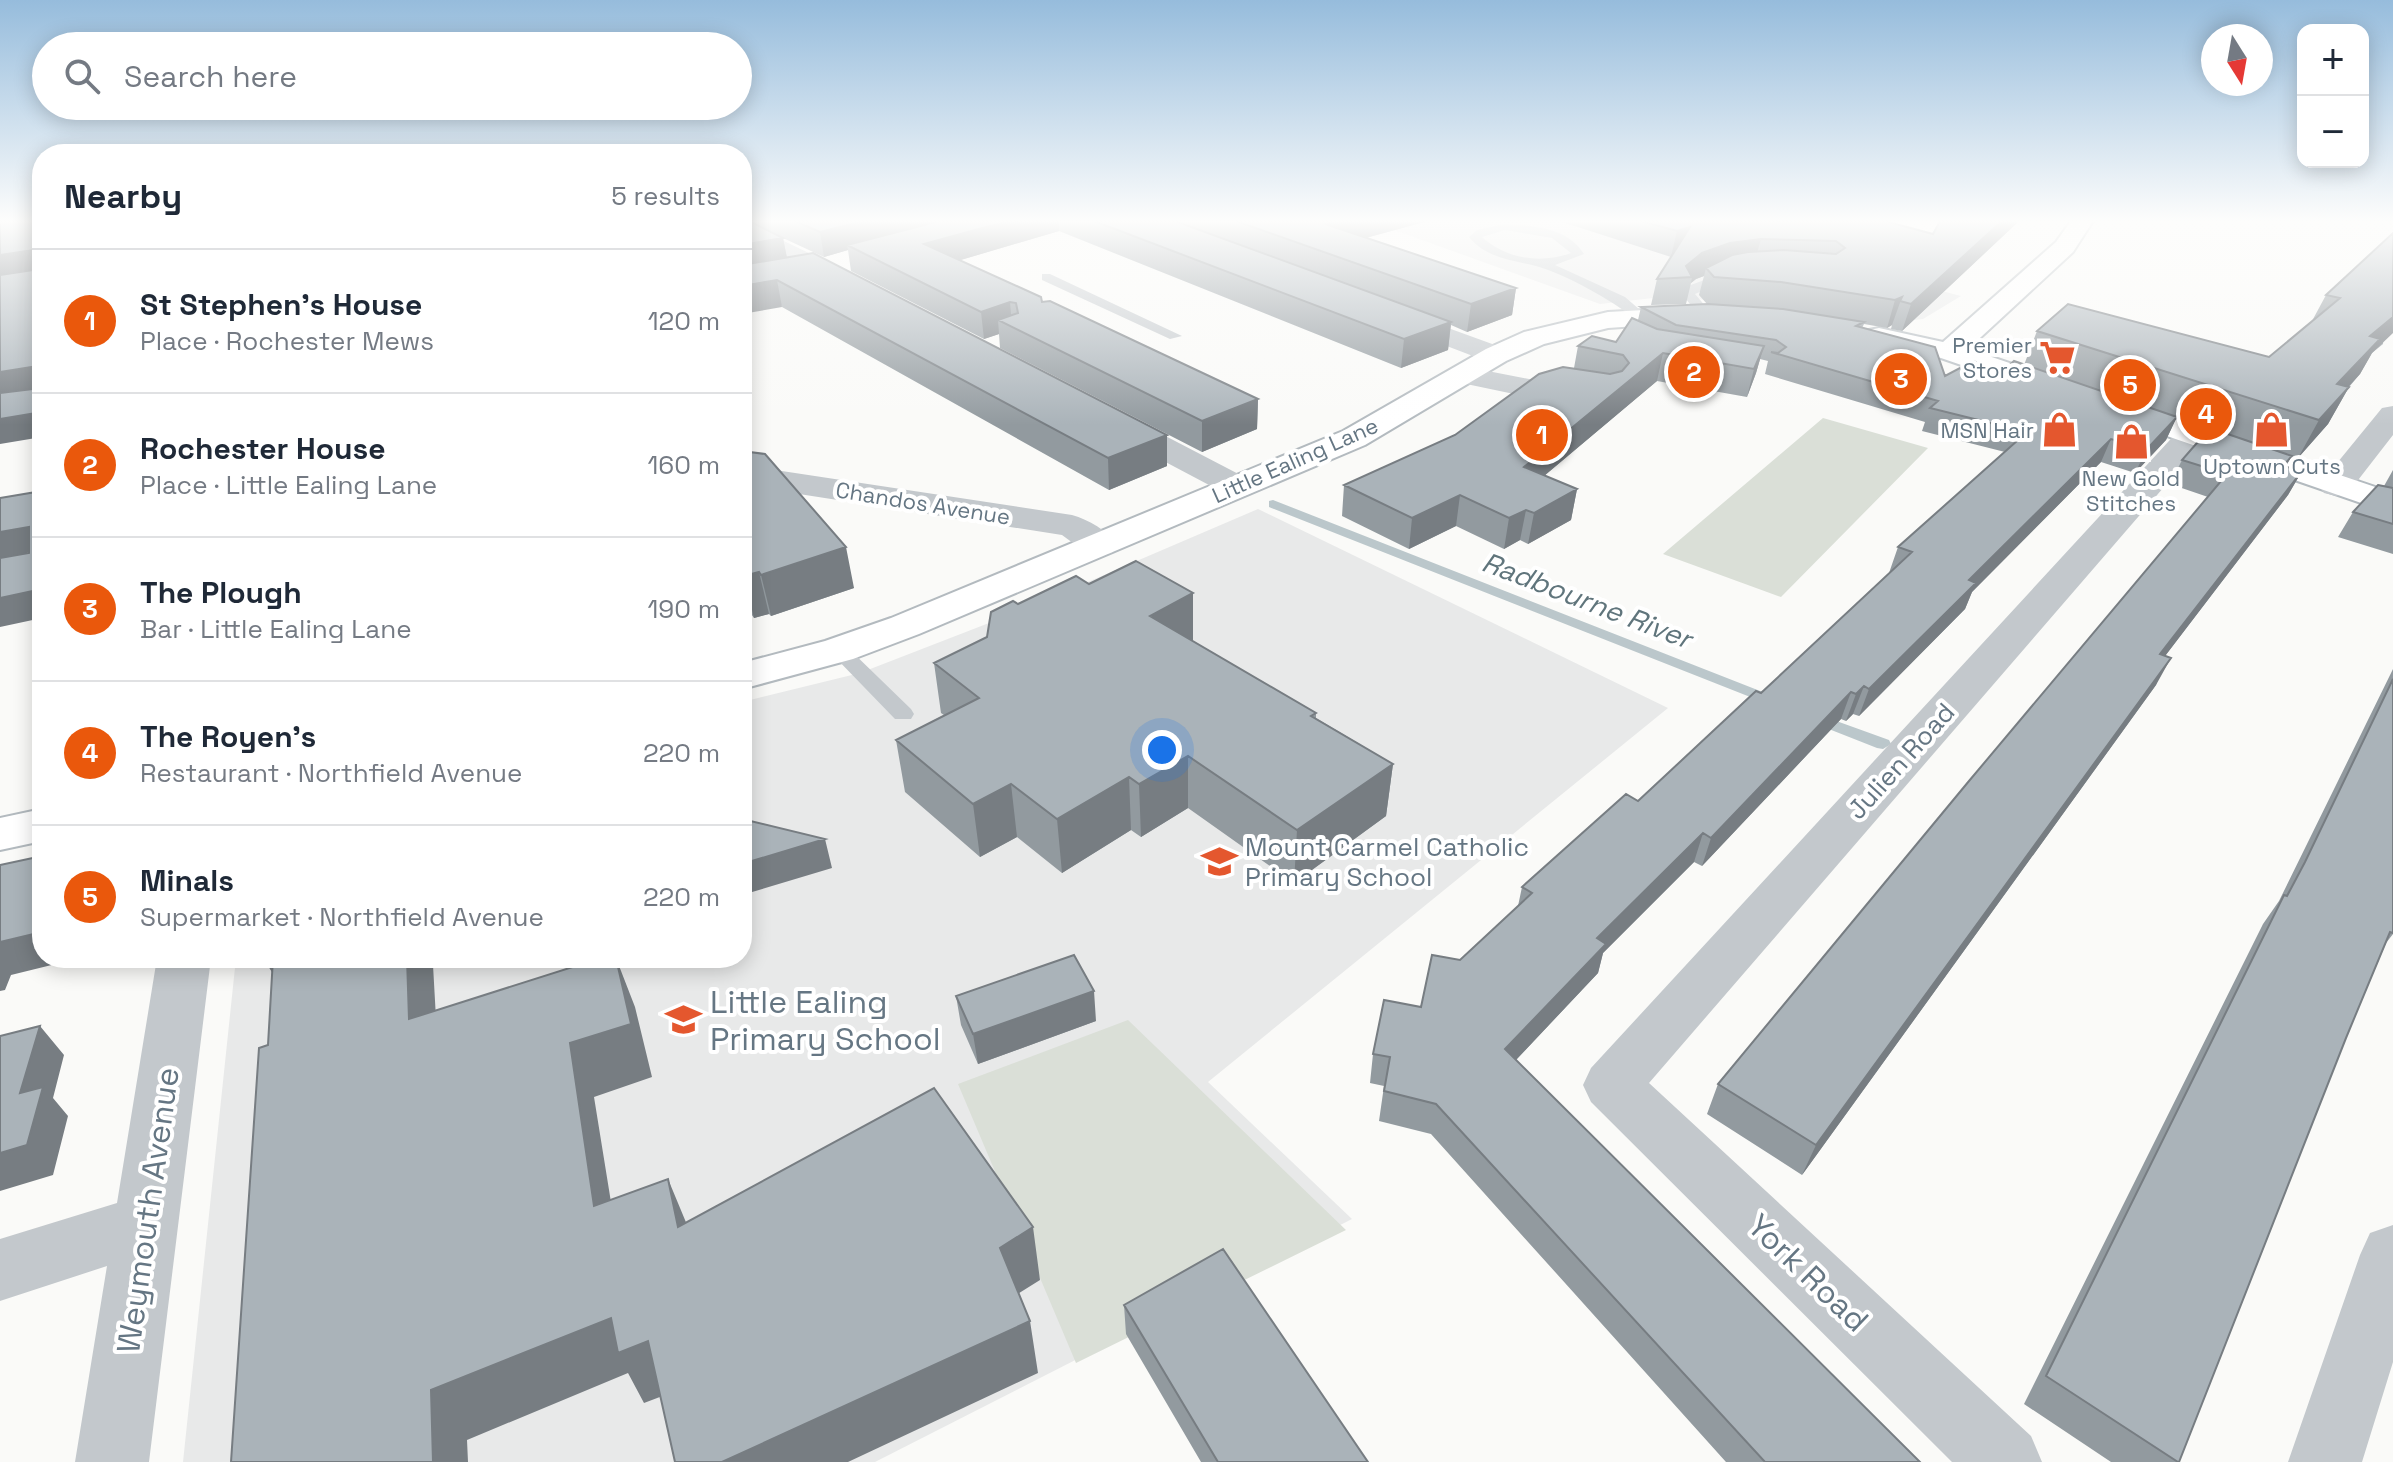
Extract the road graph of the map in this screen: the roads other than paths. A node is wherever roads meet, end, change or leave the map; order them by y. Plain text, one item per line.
1 (864, 289) edge
2 (1067, 289) edge
3 (1597, 289) edge
4 (1692, 289) edge
5 (2018, 289) edge
6 (875, 295) edge
7 (1364, 305) edge
8 (1716, 315) joint
9 (1626, 324) junction
10 (1851, 331) edge
11 (1175, 336) dead end
12 (1949, 352) junction
13 (1496, 355) junction
14 (1462, 375) junction
15 (1605, 390) edge
16 (1089, 408) edge
17 (2393, 415) edge
18 (2191, 436) junction
19 (752, 477) edge
20 (2336, 486) junction
21 (1238, 487) junction
22 (2393, 504) edge
23 (1099, 545) junction
24 (839, 650) junction
25 (752, 673) edge
26 (903, 714) dead end
27 (32, 827) edge
28 (0, 834) edge
29 (183, 968) edge
30 (1612, 1085) joint
31 (145, 1224) junction
32 (2393, 1255) edge
33 (0, 1270) edge
34 (112, 1462) edge
35 (2005, 1462) edge
36 (2325, 1462) edge

1 - 6 street
2 - 11 lane
3 - 9 lane
4 - 8 lane
5 - 12 main road
7 - 13 street
8 - 9 main road, Little Ealing Lane
9 - 13 main road, Little Ealing Lane
10 - 12 main road
12 - 18 main road
13 - 14 main road, Little Ealing Lane
14 - 15 street
14 - 21 main road, Little Ealing Lane
16 - 21 street
17 - 20 street
18 - 20 main road
18 - 30 street, Julien Road
19 - 23 street, Chandos Avenue
20 - 22 main road
21 - 23 main road, Little Ealing Lane
23 - 24 main road, Little Ealing Lane
24 - 25 main road, Little Ealing Lane
24 - 26 lane
27 - 28 main road
29 - 31 street, Weymouth Avenue
30 - 35 street, York Road
31 - 33 street
31 - 34 street, Weymouth Avenue
32 - 36 street

